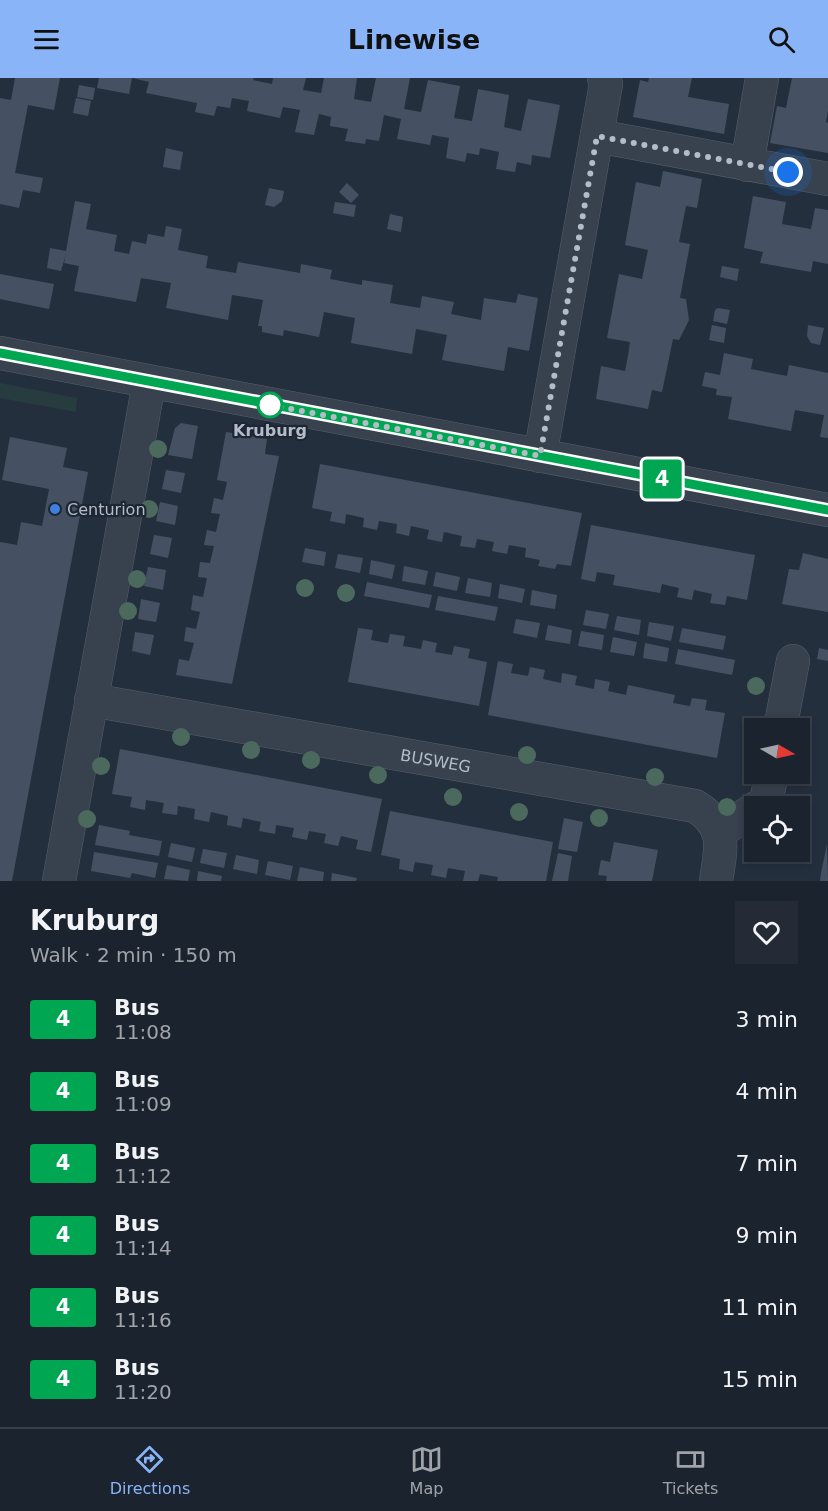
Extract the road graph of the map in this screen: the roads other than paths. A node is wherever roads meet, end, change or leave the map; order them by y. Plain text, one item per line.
1 (604, 78) edge
2 (762, 78) edge
3 (597, 136) junction
4 (747, 165) junction
5 (828, 179) edge
6 (0, 353) edge
7 (149, 382) junction
8 (540, 456) junction
9 (828, 510) edge
10 (793, 661) dead end
11 (91, 700) junction
12 (782, 718) edge
13 (744, 816) edge
14 (720, 832) junction
15 (59, 881) edge
16 (716, 881) edge

1 - 3 street
2 - 4 street
3 - 4 street
3 - 8 street
4 - 5 street
6 - 7 street
7 - 8 street
7 - 11 street
8 - 9 street
10 - 12 street
11 - 14 street, BUSWEG
11 - 15 street
13 - 14 street
14 - 16 street

